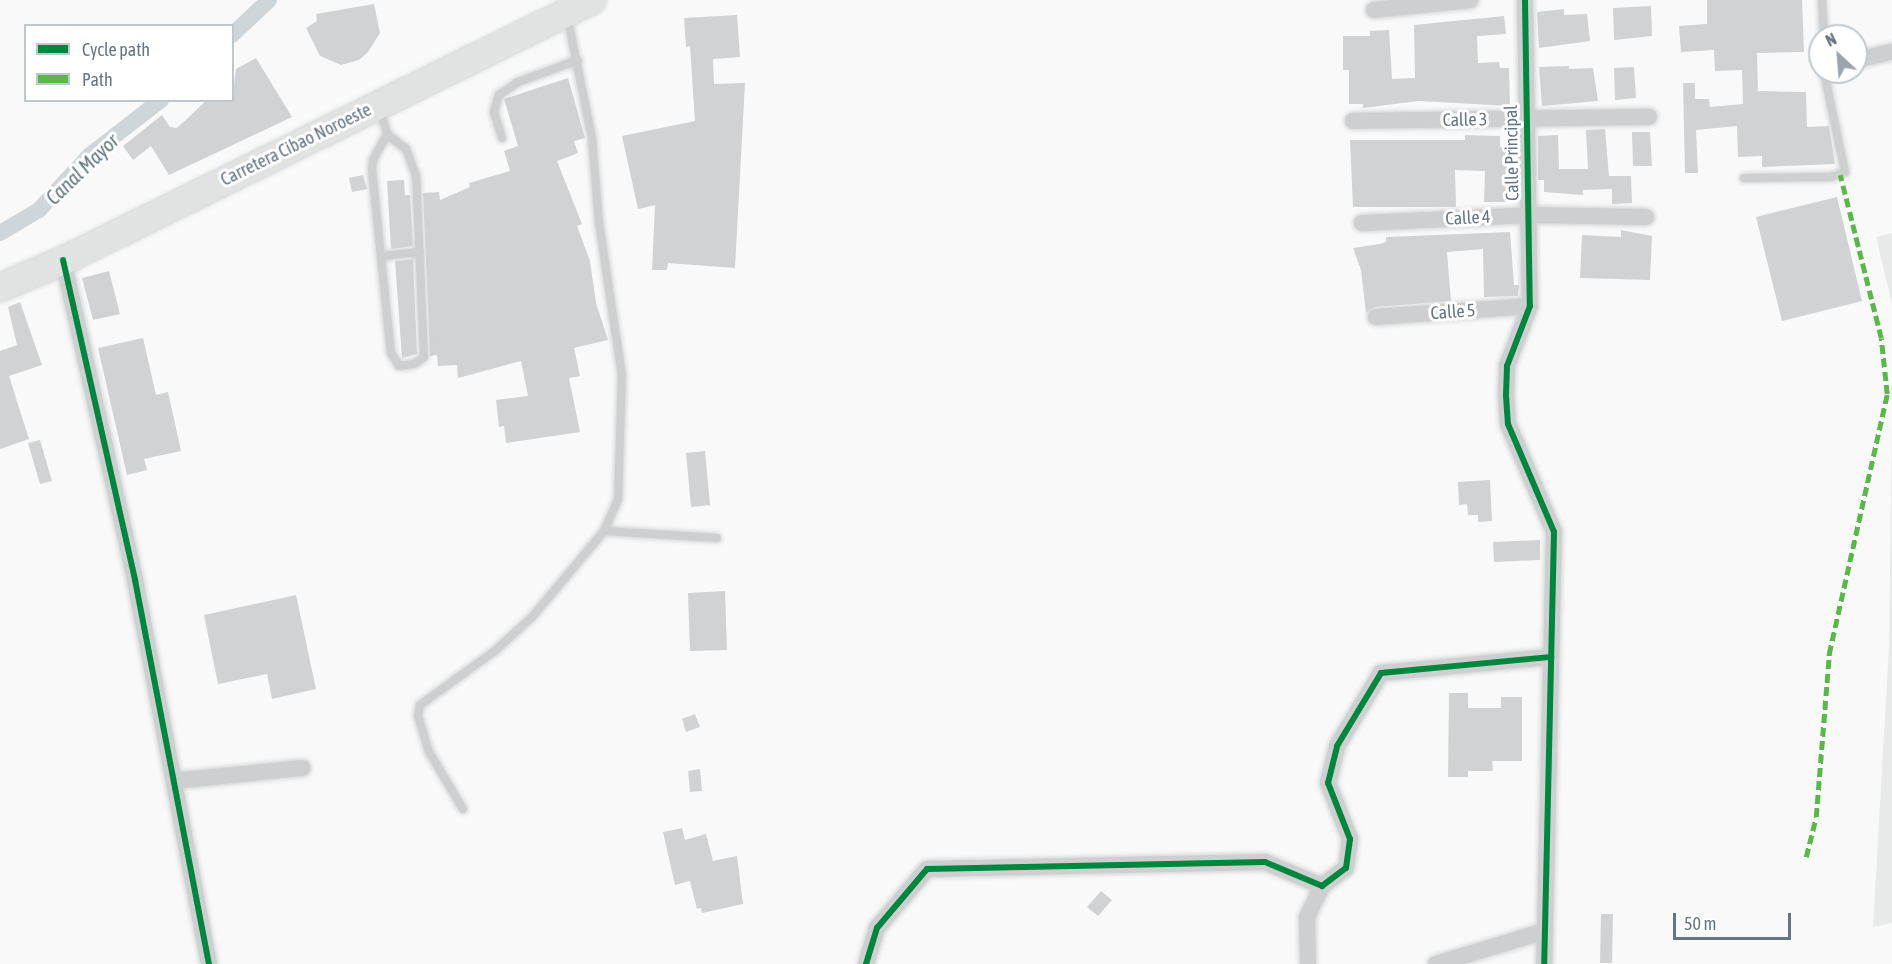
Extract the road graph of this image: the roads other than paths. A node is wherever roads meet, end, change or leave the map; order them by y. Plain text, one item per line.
1 (591, 0) edge
2 (1470, 0) edge
3 (1525, 0) edge
4 (1822, 0) edge
5 (1374, 10) dead end
6 (567, 12) junction
7 (1823, 24) edge
8 (1892, 52) edge
9 (1868, 57) edge
10 (578, 60) junction
11 (1827, 84) edge
12 (378, 104) junction
13 (1649, 117) dead end
14 (1527, 119) junction
15 (1353, 121) dead end
16 (387, 134) junction
17 (502, 138) dead end
18 (1744, 178) dead end
19 (1529, 215) junction
20 (1646, 217) dead end
21 (1362, 224) dead end
22 (420, 252) junction
23 (382, 255) junction
24 (63, 260) junction
25 (0, 287) edge
26 (1530, 306) junction
27 (1376, 318) dead end
28 (604, 531) junction
29 (717, 538) dead end
30 (1551, 657) junction
31 (302, 768) dead end
32 (174, 781) junction
33 (463, 808) dead end
34 (1322, 886) junction
35 (1545, 930) junction
36 (209, 964) edge
37 (866, 964) edge
38 (1308, 964) edge
39 (1436, 964) edge
40 (1544, 964) edge

1 - 6 main road, Carretera Cibao Noroeste
2 - 5 street
3 - 14 street, Calle Principal
4 - 7 lane
6 - 10 lane
6 - 12 main road, Carretera Cibao Noroeste
8 - 9 street
10 - 17 lane
10 - 28 lane
11 - 18 lane
12 - 16 lane
12 - 24 main road, Carretera Cibao Noroeste
13 - 14 street, Calle 3
14 - 15 street, Calle 3
14 - 19 street, Calle Principal
16 - 22 lane
16 - 23 lane
19 - 20 street, Calle 4
19 - 21 street, Calle 4
19 - 26 street, Calle Principal
22 - 23 lane
22 - 23 lane
24 - 25 main road, Carretera Cibao Noroeste
24 - 32 street
26 - 27 street, Calle 5
26 - 30 street
28 - 29 lane
28 - 33 lane
30 - 34 street
30 - 35 street
31 - 32 street
32 - 36 street
34 - 37 street
34 - 38 street
35 - 39 street
35 - 40 street

